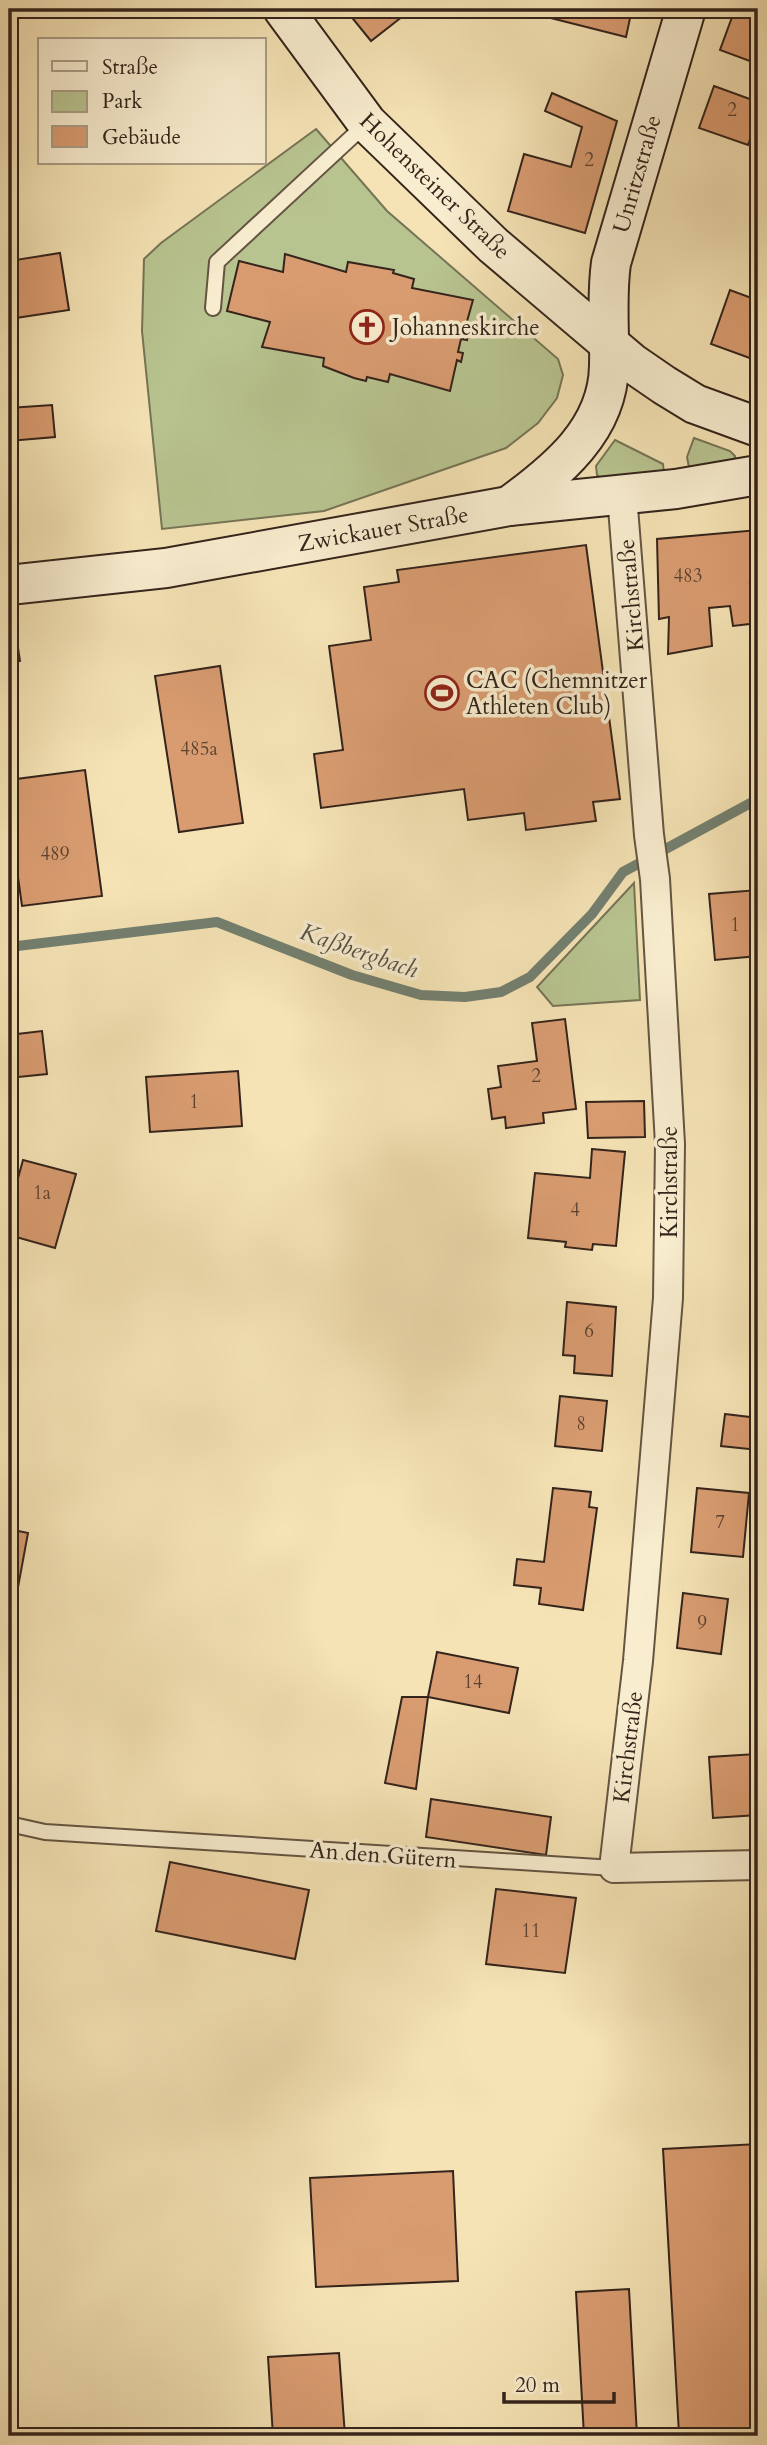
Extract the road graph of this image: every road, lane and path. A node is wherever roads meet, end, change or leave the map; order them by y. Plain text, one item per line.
1 (283, 9) edge
2 (686, 9) edge
3 (367, 123) junction
4 (213, 307) dead end
5 (609, 343) junction
6 (758, 427) edge
7 (758, 475) edge
8 (622, 495) junction
9 (509, 506) junction
10 (9, 586) edge
11 (9, 1824) edge
12 (758, 1865) edge
13 (614, 1868) junction

1 - 3 main road, Hohensteiner Straße
2 - 5 main road, Unritzstraße
3 - 4 lane
3 - 5 main road, Hohensteiner Straße
5 - 6 main road, Hohensteiner Straße
5 - 9 main road
7 - 8 main road, Zwickauer Straße
8 - 9 main road, Zwickauer Straße
8 - 13 street, Kirchstraße
9 - 10 main road, Zwickauer Straße
11 - 13 lane, An den Gütern
12 - 13 street, An den Gütern

